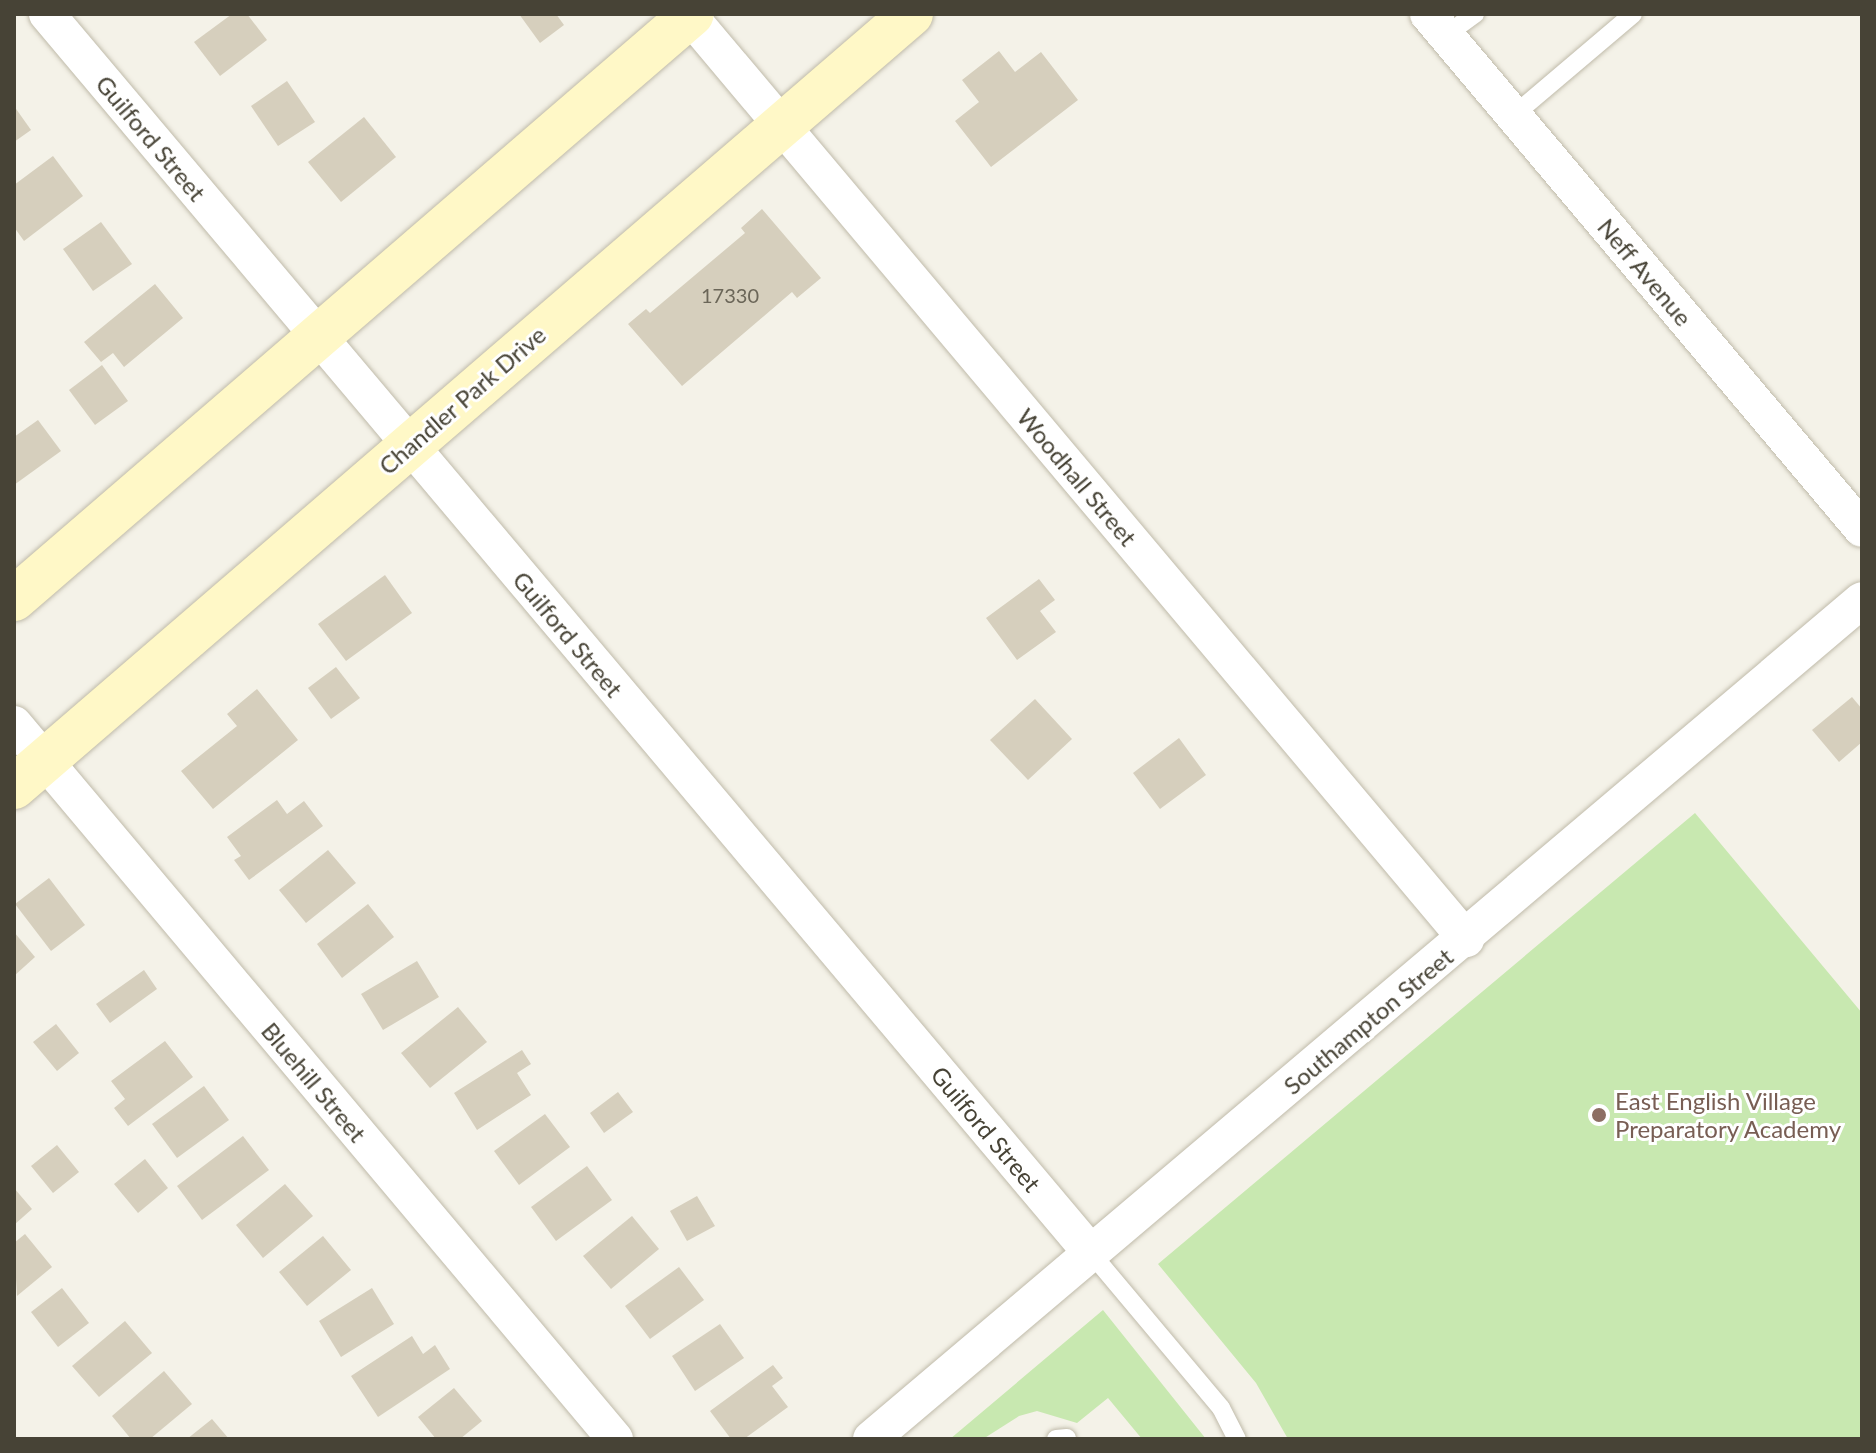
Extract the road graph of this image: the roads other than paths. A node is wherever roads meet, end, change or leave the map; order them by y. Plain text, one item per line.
1 (47, 14) edge
2 (911, 14) edge
3 (1475, 14) edge
4 (1633, 14) edge
5 (690, 15) edge
6 (1437, 25) edge
7 (1514, 115) junction
8 (782, 125) junction
9 (318, 337) junction
10 (409, 446) junction
11 (1862, 529) edge
12 (14, 599) edge
13 (1862, 600) edge
14 (14, 724) edge
15 (29, 774) edge
16 (1466, 939) junction
17 (1091, 1253) junction
18 (615, 1439) edge
19 (871, 1439) edge
20 (1237, 1439) edge

1 - 9 street, Guilford Street
2 - 8 street, Chandler Park Drive
3 - 6 lane
4 - 7 lane
5 - 8 street, Woodhall Street
5 - 9 street
6 - 7 street, Neff Avenue
7 - 11 street, Neff Avenue
8 - 10 street, Chandler Park Drive
8 - 16 street, Woodhall Street
9 - 10 street, Guilford Street
9 - 12 street
10 - 15 street, Chandler Park Drive
10 - 17 street, Guilford Street
13 - 16 street, Southampton Street
14 - 15 street, Bluehill Street
15 - 18 street, Bluehill Street
16 - 17 street, Southampton Street
17 - 19 street, Southampton Street
17 - 20 lane

